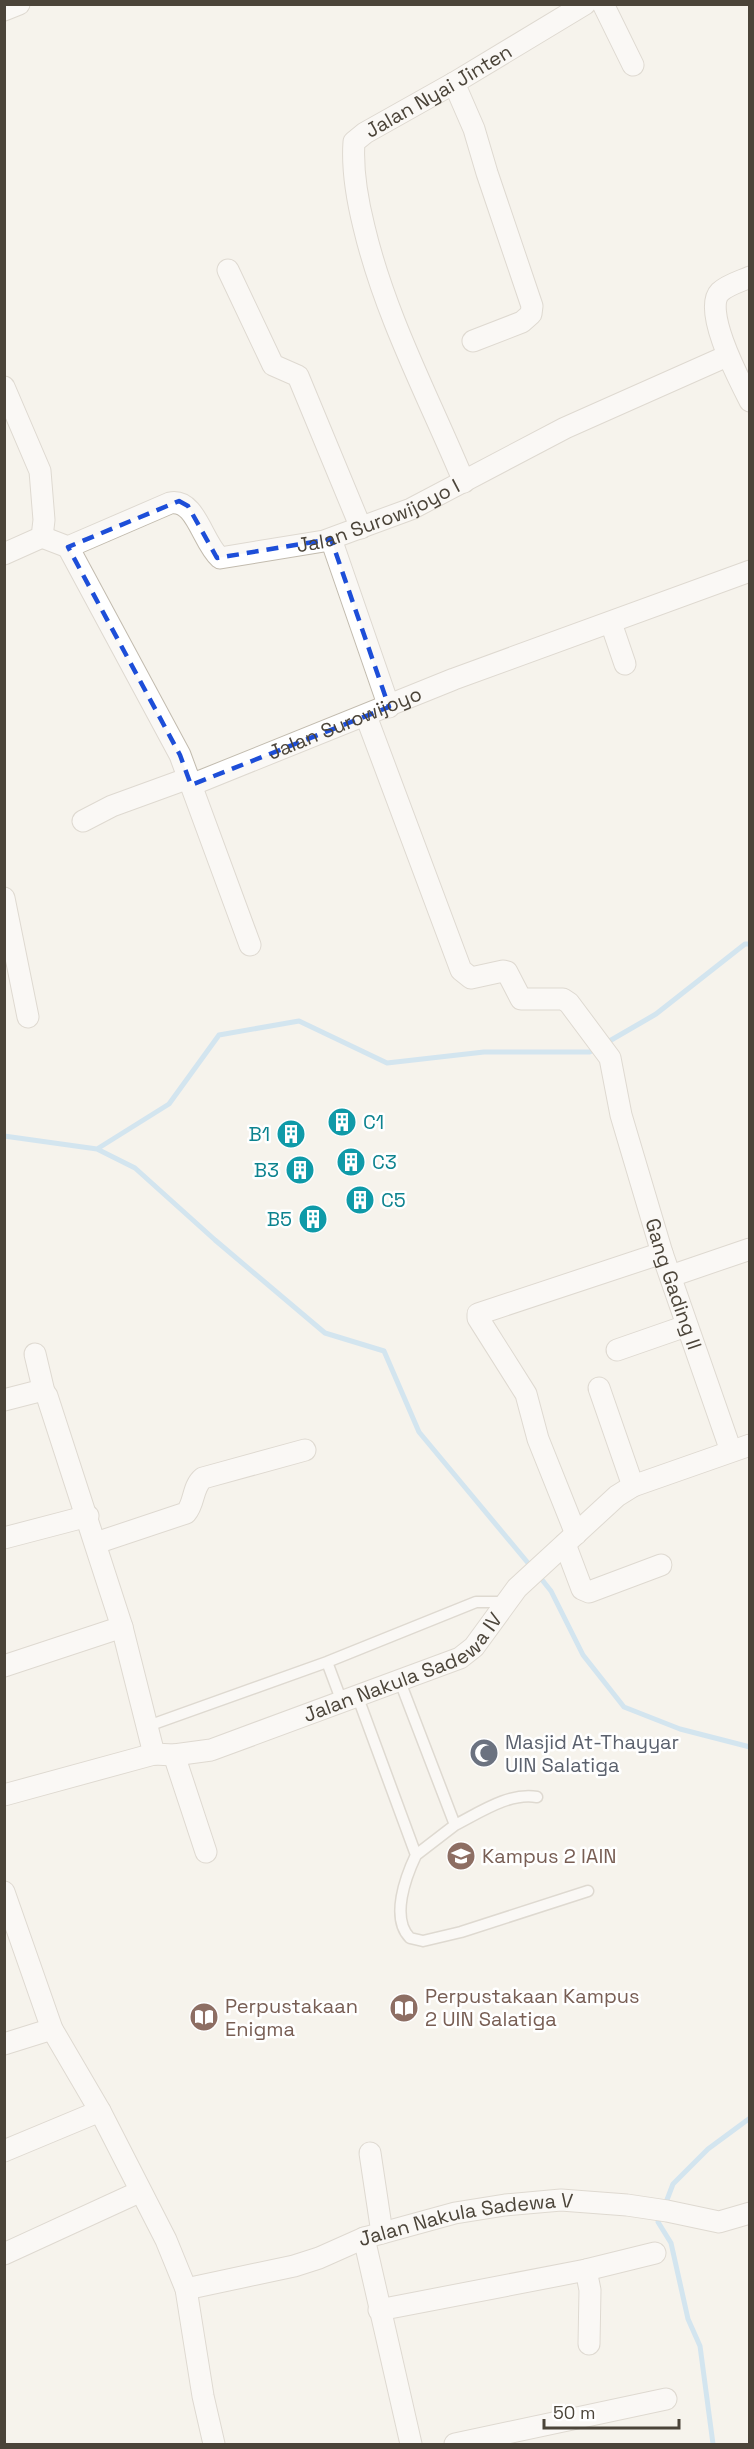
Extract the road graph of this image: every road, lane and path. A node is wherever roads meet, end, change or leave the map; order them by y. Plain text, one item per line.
1 (19, 4) edge
2 (585, 4) edge
3 (603, 4) edge
4 (4, 10) edge
5 (633, 64) dead end
6 (454, 83) junction
7 (228, 270) dead end
8 (750, 277) edge
9 (473, 341) dead end
10 (727, 356) junction
11 (4, 387) edge
12 (750, 401) edge
13 (464, 482) junction
14 (361, 528) junction
15 (42, 537) junction
16 (331, 539) junction
17 (68, 547) junction
18 (4, 554) edge
19 (750, 571) edge
20 (611, 623) junction
21 (625, 664) dead end
22 (389, 707) junction
23 (366, 716) junction
24 (190, 781) junction
25 (83, 821) dead end
26 (4, 898) edge
27 (250, 945) dead end
28 (27, 1017) dead end
29 (750, 1249) edge
30 (662, 1253) junction
31 (671, 1276) junction
32 (686, 1326) junction
33 (617, 1350) dead end
34 (35, 1354) dead end
35 (598, 1388) dead end
36 (44, 1392) junction
37 (4, 1400) edge
38 (741, 1448) edge
39 (305, 1450) dead end
40 (633, 1486) junction
41 (87, 1516) junction
42 (4, 1538) edge
43 (96, 1543) junction
44 (564, 1545) junction
45 (661, 1565) dead end
46 (511, 1595) junction
47 (122, 1628) junction
48 (327, 1662) junction
49 (4, 1666) edge
50 (399, 1679) junction
51 (350, 1699) junction
52 (148, 1726) junction
53 (164, 1755) junction
54 (4, 1795) edge
55 (537, 1797) dead end
56 (455, 1825) junction
57 (206, 1852) dead end
58 (416, 1855) junction
59 (4, 1892) edge
60 (588, 1892) dead end
61 (52, 2029) junction
62 (4, 2044) edge
63 (100, 2111) junction
64 (4, 2151) edge
65 (370, 2153) dead end
66 (139, 2192) junction
67 (750, 2213) edge
68 (373, 2236) junction
69 (655, 2253) dead end
70 (4, 2254) edge
71 (586, 2270) junction
72 (186, 2289) junction
73 (379, 2310) junction
74 (589, 2344) dead end
75 (666, 2399) dead end
76 (214, 2445) edge
77 (411, 2445) edge
78 (455, 2445) edge

1 - 4 street
2 - 6 street, Jalan Nyai Jinten
3 - 5 street
6 - 9 street
6 - 13 street, Jalan Nyai Jinten
7 - 14 street
8 - 10 street
10 - 12 street
10 - 13 street, Jalan Surowijoyo I
11 - 15 street
13 - 14 street, Jalan Surowijoyo I
14 - 16 street, Jalan Surowijoyo I
15 - 17 street
15 - 18 street
16 - 17 street, Jalan Surowijoyo I
16 - 22 street
17 - 24 street
19 - 20 street, Jalan Surowijoyo
20 - 21 street
20 - 22 street, Jalan Surowijoyo
22 - 23 street, Jalan Surowijoyo
23 - 24 street, Jalan Surowijoyo
23 - 30 street, Gang Gading II
24 - 25 street, Jalan Surowijoyo
24 - 27 street
26 - 28 street
29 - 31 street
30 - 31 street, Gang Gading II
30 - 44 street
31 - 32 street, Gang Gading II
32 - 33 street
32 - 38 street, Gang Gading II
34 - 36 street
35 - 40 street
36 - 37 street
36 - 41 street
38 - 40 street, Jalan Nakula Sadewa IV
39 - 43 street
40 - 44 street, Jalan Nakula Sadewa IV
41 - 42 street
41 - 43 street
43 - 47 street
44 - 45 street
44 - 46 street, Jalan Nakula Sadewa IV
46 - 48 lane
46 - 50 street, Jalan Nakula Sadewa IV
47 - 49 street
47 - 52 street
48 - 51 lane
48 - 52 lane
50 - 51 street, Jalan Nakula Sadewa IV
50 - 56 lane
51 - 53 street, Jalan Nakula Sadewa IV
51 - 58 lane
52 - 53 street
53 - 54 street, Jalan Nakula Sadewa IV
53 - 57 street
55 - 56 lane
56 - 58 lane
58 - 60 lane
59 - 61 street
61 - 62 street
61 - 63 street
63 - 64 street
63 - 66 street
65 - 68 street
66 - 70 street
66 - 72 street
67 - 68 street, Jalan Nakula Sadewa V
68 - 72 street, Jalan Nakula Sadewa V
68 - 73 street
69 - 71 street
71 - 73 street
71 - 74 street
72 - 76 street
73 - 77 street
75 - 78 street

